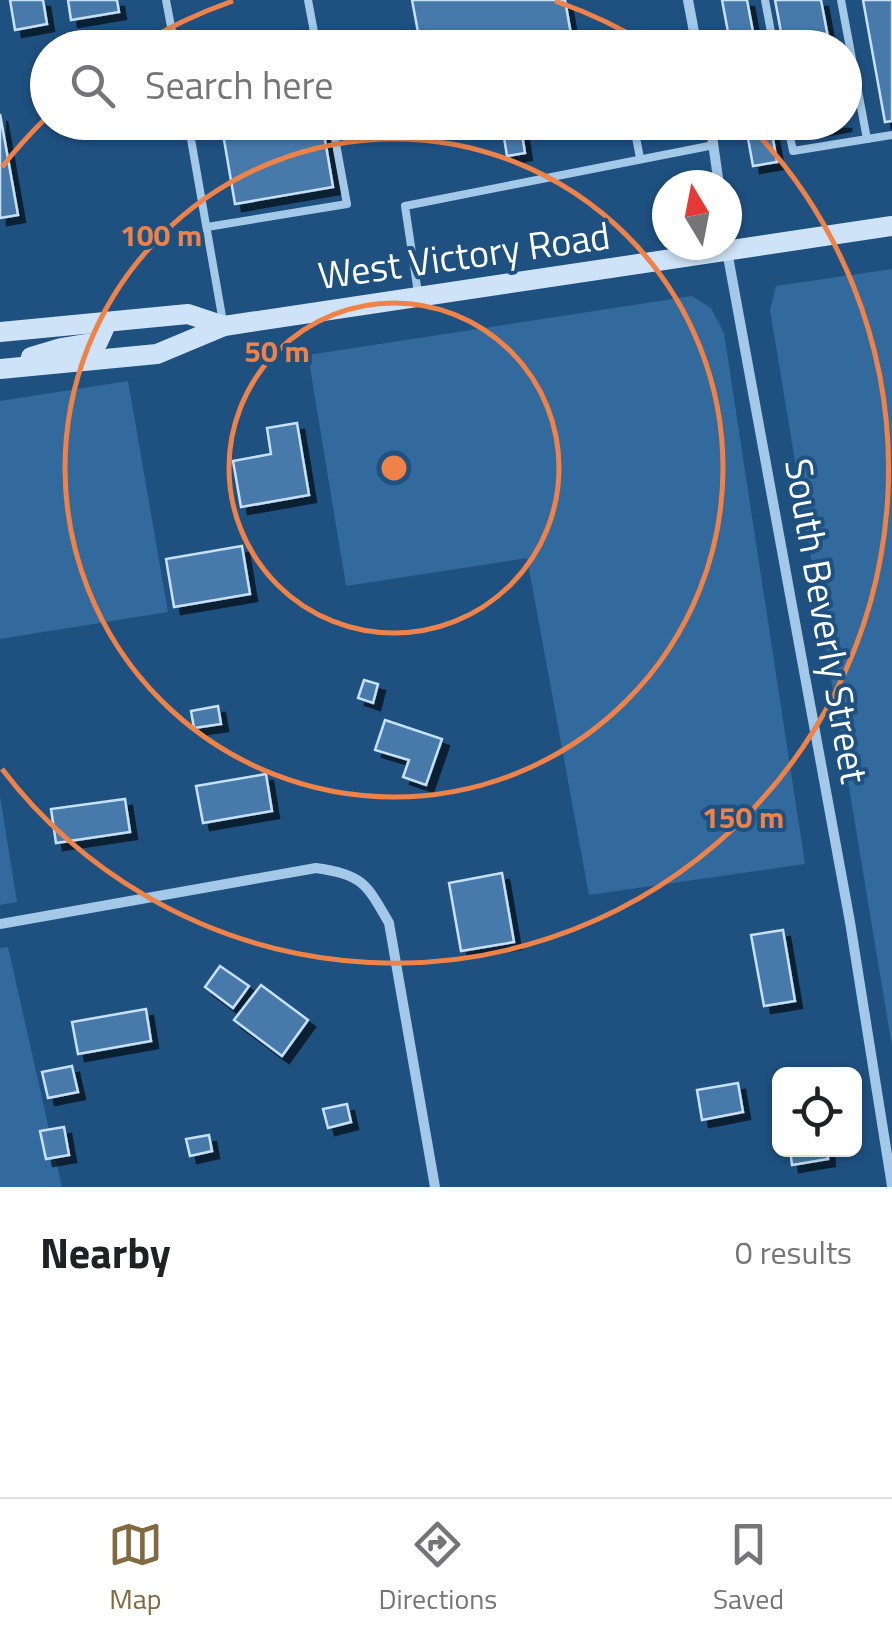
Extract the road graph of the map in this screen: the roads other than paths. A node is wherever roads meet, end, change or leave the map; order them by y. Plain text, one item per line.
1 (166, 0) edge
2 (308, 0) edge
3 (688, 0) edge
4 (765, 0) edge
5 (841, 0) edge
6 (172, 30) edge
7 (314, 30) edge
8 (694, 30) edge
9 (771, 30) edge
10 (847, 30) edge
11 (862, 113) edge
12 (892, 136) edge
13 (191, 140) edge
14 (335, 140) edge
15 (637, 140) edge
16 (713, 140) edge
17 (790, 140) edge
18 (867, 140) junction
19 (714, 145) junction
20 (640, 158) junction
21 (717, 170) edge
22 (892, 226) edge
23 (207, 227) junction
24 (742, 247) edge
25 (658, 260) edge
26 (729, 260) edge
27 (419, 298) junction
28 (106, 322) junction
29 (224, 326) junction
30 (0, 332) edge
31 (0, 367) edge
32 (0, 924) edge
33 (892, 1186) edge
34 (436, 1187) edge

1 - 6 lane
2 - 7 lane
3 - 8 street
4 - 9 lane
5 - 10 lane
11 - 18 lane
12 - 18 lane
13 - 23 lane
14 - 23 lane
15 - 20 lane
16 - 19 street
17 - 18 lane
19 - 20 lane
19 - 21 street
20 - 27 lane
22 - 24 main road, West Victory Road
23 - 29 lane
25 - 27 main road, West Victory Road
26 - 33 street, South Beverly Street
27 - 29 main road, West Victory Road
28 - 29 main road, West Victory Road
28 - 30 main road, West Victory Road
28 - 31 main road, West Victory Road
29 - 31 main road, West Victory Road
32 - 34 street

